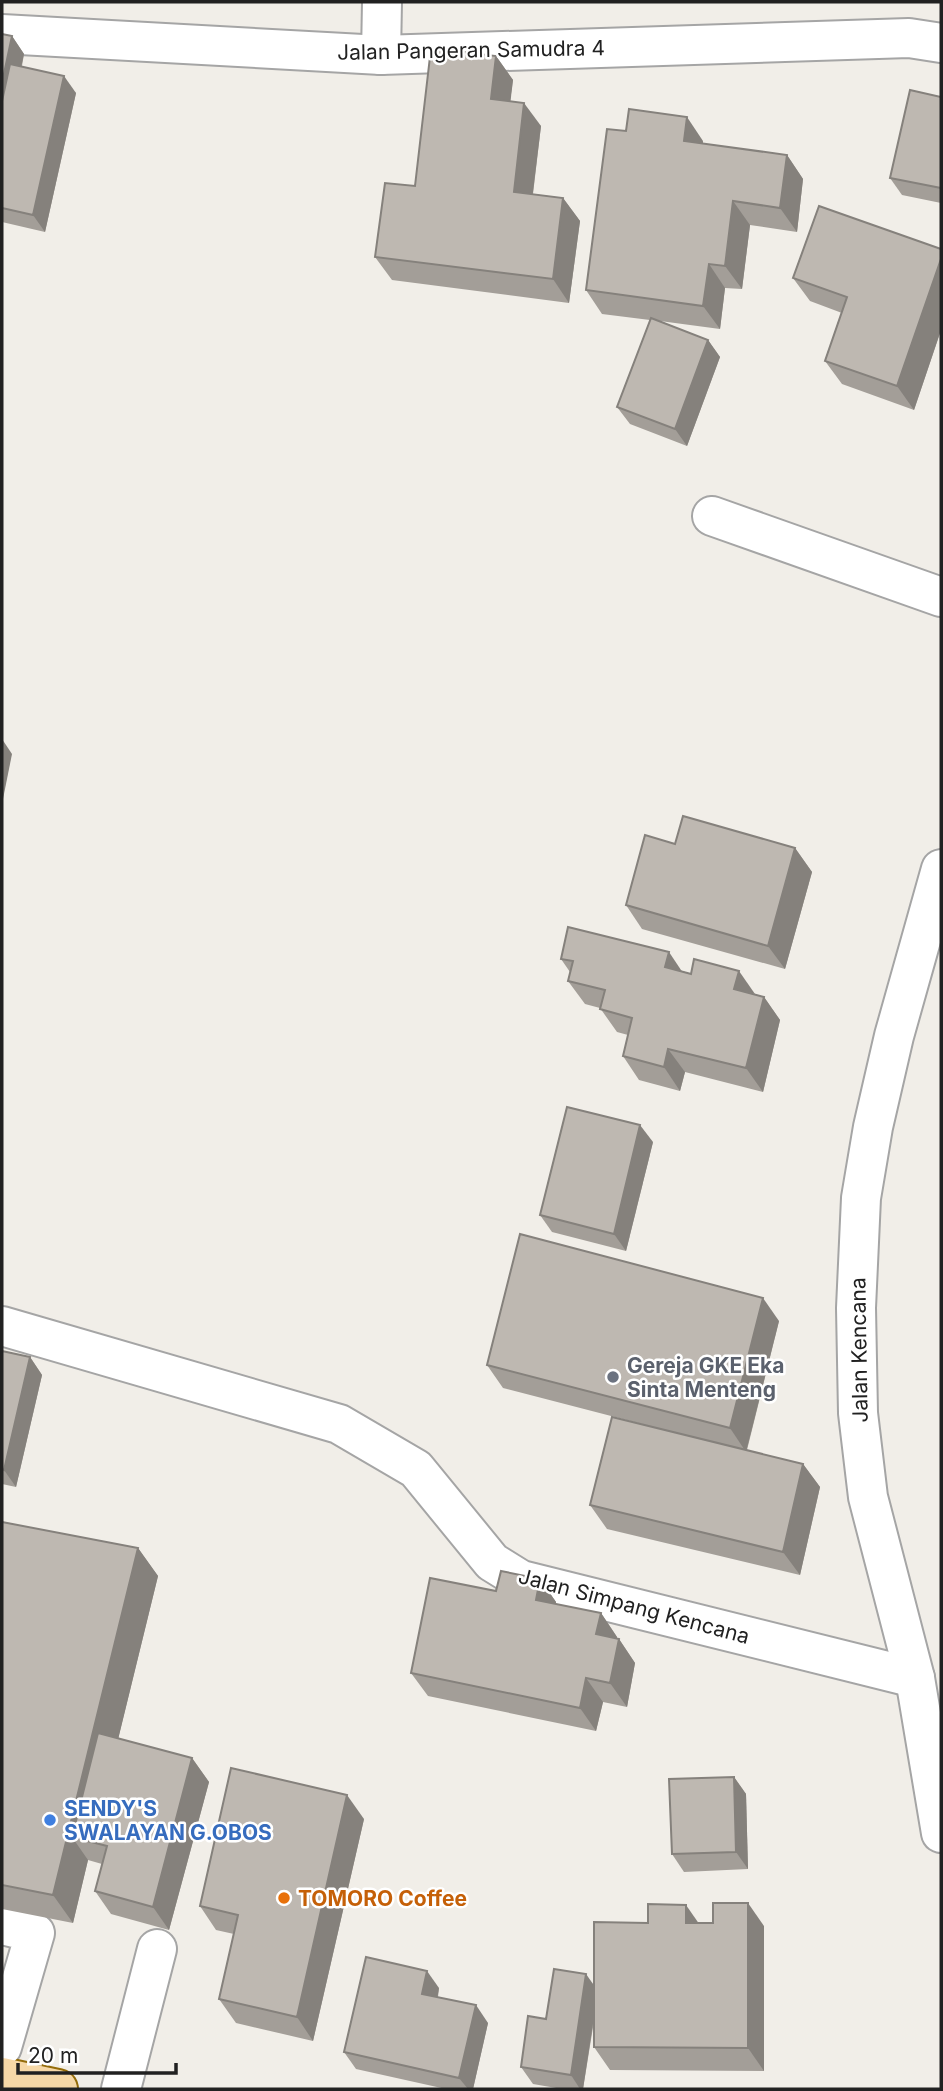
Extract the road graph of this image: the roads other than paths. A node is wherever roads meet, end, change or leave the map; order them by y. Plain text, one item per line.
1 (382, 2) edge
2 (2, 34) edge
3 (941, 43) edge
4 (381, 55) junction
5 (712, 516) dead end
6 (941, 597) edge
7 (941, 869) edge
8 (2, 1326) edge
9 (915, 1678) junction
10 (941, 1833) edge
11 (2, 1925) edge
12 (158, 1949) dead end
13 (2, 2047) edge
14 (2, 2077) edge
15 (58, 2089) edge
16 (121, 2089) edge

1 - 4 street
2 - 4 street, Jalan Pangeran Samudra 4
3 - 4 street, Jalan Pangeran Samudra 4
5 - 6 street
7 - 9 street, Jalan Kencana
8 - 9 street, Jalan Simpang Kencana
9 - 10 street, Jalan Kencana
11 - 13 street
12 - 16 street
14 - 15 main road

